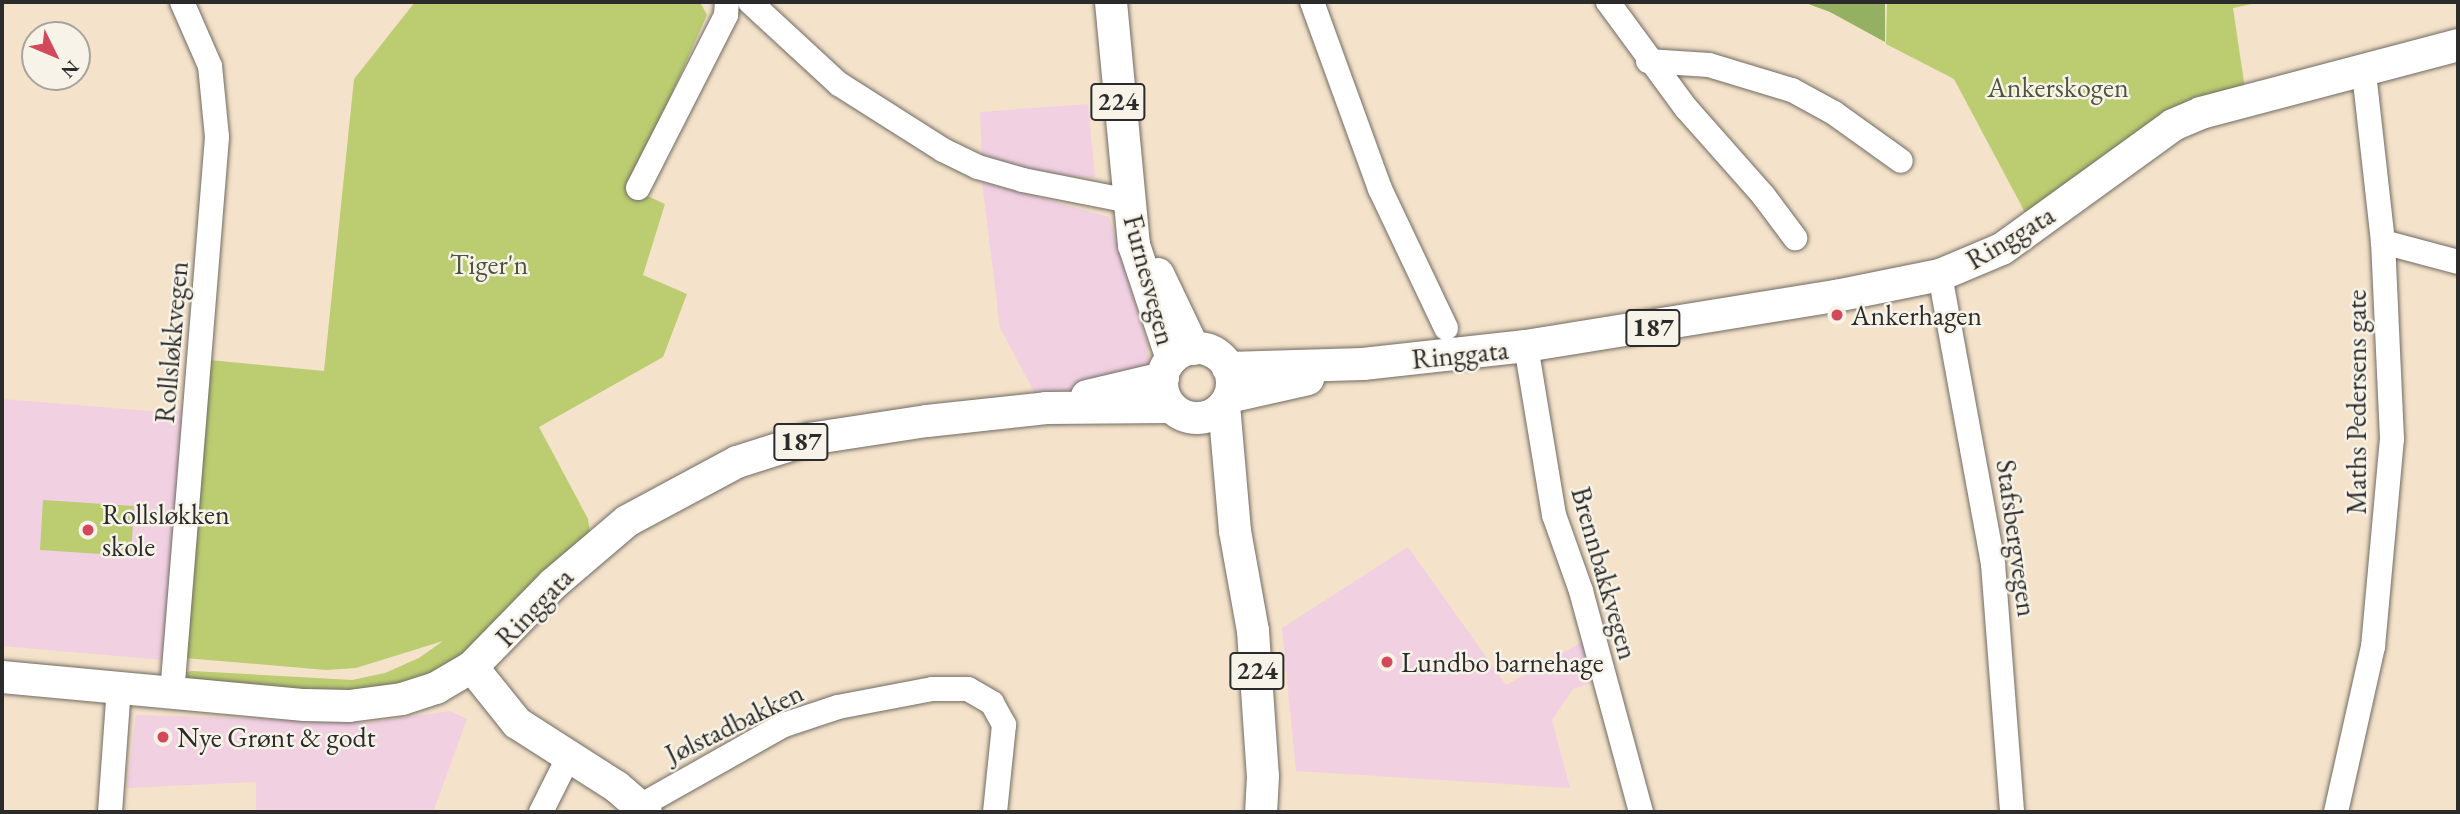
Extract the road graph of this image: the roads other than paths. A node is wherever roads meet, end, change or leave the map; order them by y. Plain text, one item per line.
1 (182, 2) edge
2 (727, 2) edge
3 (750, 2) edge
4 (1111, 2) edge
5 (1312, 2) edge
6 (1608, 2) edge
7 (2458, 45) edge
8 (1648, 61) junction
9 (2364, 72) junction
10 (1901, 161) dead end
11 (638, 188) dead end
12 (1129, 201) junction
13 (1795, 238) dead end
14 (2384, 242) junction
15 (2458, 262) edge
16 (1940, 275) junction
17 (1446, 328) dead end
18 (1527, 346) junction
19 (1178, 382) junction
20 (1227, 390) junction
21 (1235, 531) junction
22 (472, 667) junction
23 (2, 677) edge
24 (119, 687) junction
25 (172, 694) junction
26 (569, 756) junction
27 (643, 809) edge
28 (110, 812) edge
29 (541, 812) edge
30 (995, 812) edge
31 (1261, 812) edge
32 (1641, 812) edge
33 (2012, 812) edge
34 (2336, 812) edge

1 - 25 street, Rollsløkkvegen
2 - 11 street
3 - 12 street
4 - 12 main road, Furnesvegen / 224
5 - 17 street
6 - 8 street
7 - 9 main road, Ringgata / 187
8 - 10 street
8 - 13 street
9 - 14 street, Maths Pedersens gate
9 - 16 main road, Ringgata / 187
12 - 19 main road, Furnesvegen / 224
14 - 15 street
14 - 34 street, Maths Pedersens gate
16 - 18 main road, Ringgata / 187
16 - 33 street, Stafsbergvegen
18 - 20 main road, Ringgata / 187
18 - 32 street, Brennbakkvegen
19 - 20 main road, Ringgata
19 - 20 main road
19 - 21 main road, Furnesvegen / 224
19 - 22 main road, Ringgata / 187
20 - 21 main road, Furnesvegen / 224
21 - 31 main road, Furnesvegen / 224
22 - 25 main road, Ringgata / 187
22 - 26 main road
23 - 24 main road, Ringgata / 187
24 - 25 main road, Ringgata / 187
24 - 28 street
26 - 27 main road
26 - 29 street
27 - 30 street, Jølstadbakken

